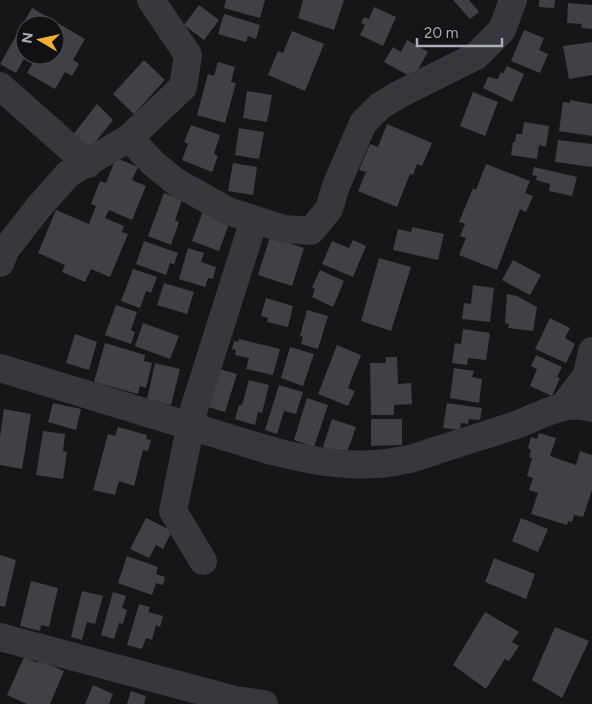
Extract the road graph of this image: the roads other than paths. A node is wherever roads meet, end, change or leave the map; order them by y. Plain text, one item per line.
1 (151, 0) edge
2 (513, 0) edge
3 (0, 86) edge
4 (129, 138) junction
5 (88, 164) junction
6 (254, 220) junction
7 (0, 263) edge
8 (0, 368) edge
9 (590, 371) edge
10 (562, 407) junction
11 (592, 408) edge
12 (191, 425) junction
13 (203, 560) dead end
14 (0, 637) edge
15 (234, 702) edge
16 (264, 704) edge

1 - 4 street
2 - 6 street
3 - 5 street
4 - 5 street
4 - 6 street
5 - 7 street
6 - 12 street
8 - 12 street
9 - 10 street
10 - 11 street
10 - 12 street
12 - 13 street
14 - 15 street
15 - 16 street

